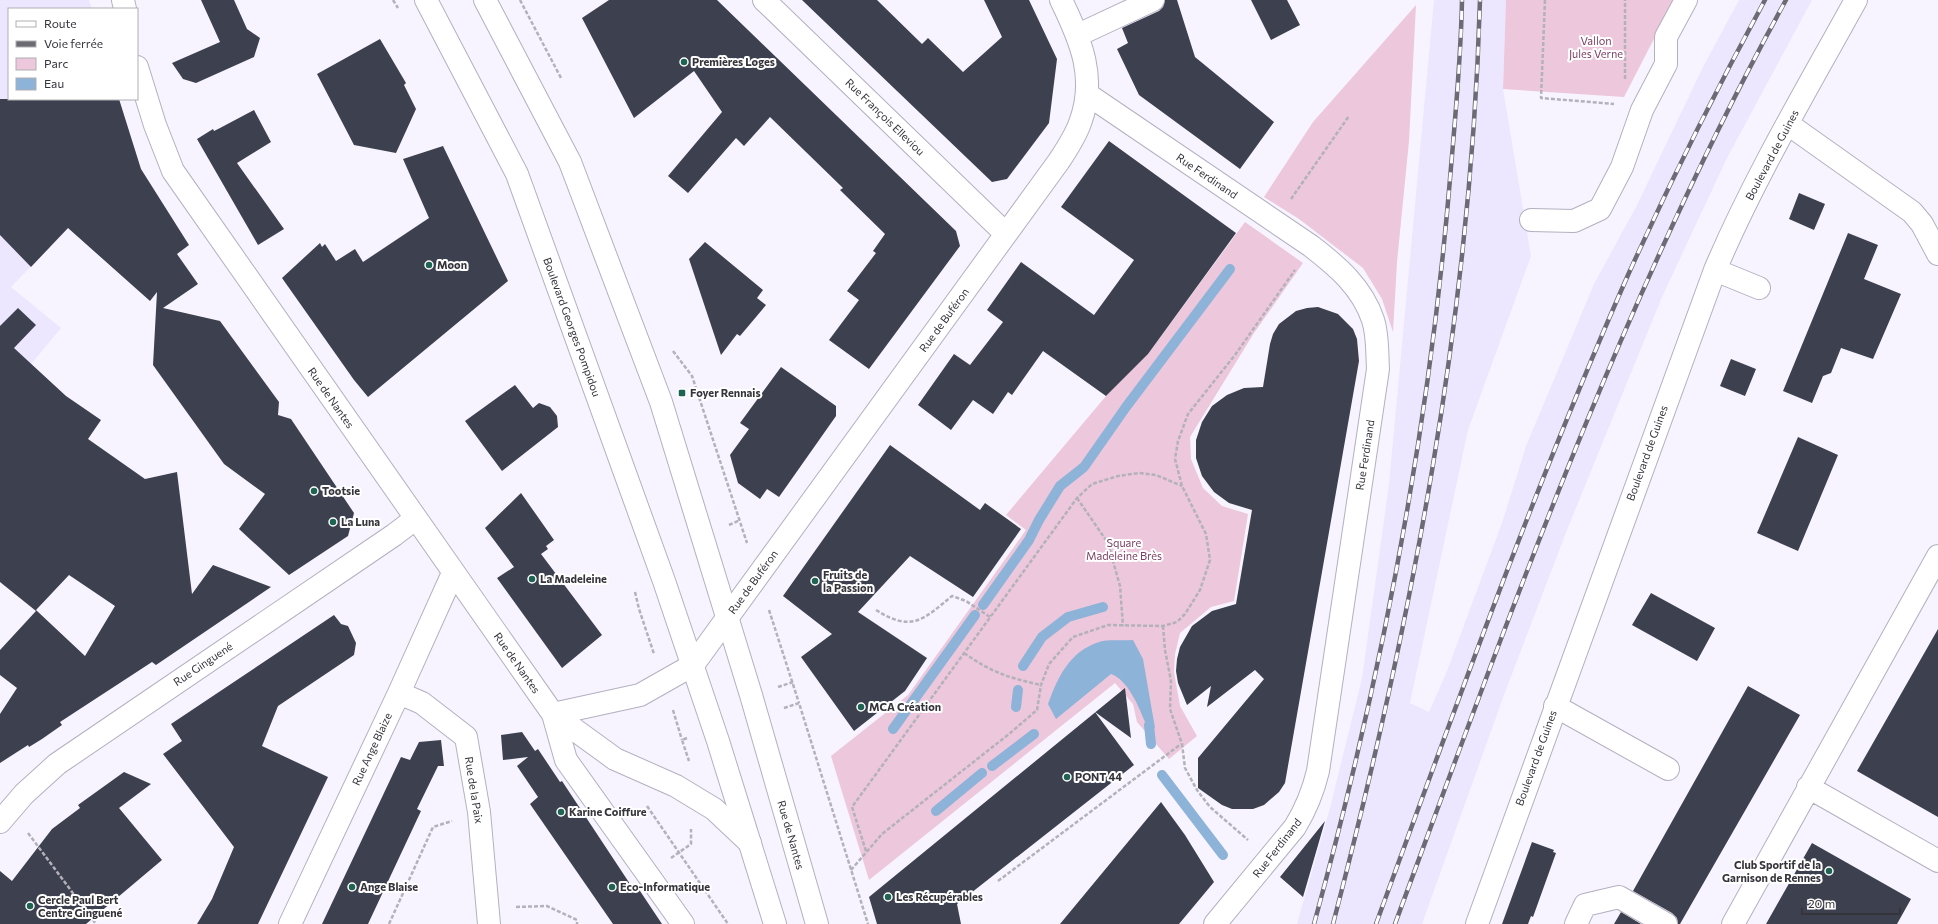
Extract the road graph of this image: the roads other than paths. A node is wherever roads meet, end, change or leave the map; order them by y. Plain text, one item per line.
1 (426, 0) edge
2 (485, 0) edge
3 (764, 0) edge
4 (1062, 0) edge
5 (1153, 0) edge
6 (1686, 0) edge
7 (1856, 0) edge
8 (1078, 35) junction
9 (138, 70) edge
10 (1087, 94) junction
11 (1788, 124) junction
12 (1531, 220) dead end
13 (1006, 234) junction
14 (1938, 254) edge
15 (1715, 270) junction
16 (1759, 288) dead end
17 (415, 519) junction
18 (1938, 556) edge
19 (453, 573) junction
20 (727, 618) junction
21 (692, 665) junction
22 (399, 693) junction
23 (1555, 706) junction
24 (553, 714) junction
25 (1668, 769) dead end
26 (1808, 787) junction
27 (3, 811) edge
28 (750, 843) junction
29 (1938, 862) edge
30 (488, 916) edge
31 (290, 924) edge
32 (683, 924) edge
33 (775, 924) edge
34 (817, 924) edge
35 (1215, 924) edge
36 (1477, 924) edge
37 (1576, 924) edge
38 (1666, 924) edge
39 (1733, 924) edge

1 - 21 street, Boulevard Georges Pompidou
2 - 20 street
3 - 13 street, Rue François Elleviou
4 - 8 street, Rue de Buféron
5 - 8 street
6 - 12 street
7 - 11 street, Boulevard de Guines
8 - 10 street, Rue de Buféron
9 - 17 street, Rue de Nantes
10 - 13 street, Rue de Buféron
10 - 35 street, Rue Ferdinand
11 - 14 street
11 - 15 street, Boulevard de Guines
13 - 20 street, Rue de Buféron
15 - 16 street
15 - 23 street, Boulevard de Guines
17 - 19 street, Rue de Nantes
17 - 27 street, Rue Ginguené
18 - 26 street
19 - 22 street, Rue Ange Blaize
19 - 24 street, Rue de Nantes
20 - 21 street
20 - 34 street, Rue de Nantes
21 - 24 street
21 - 28 street, Rue de Nantes
22 - 30 street, Rue de la Paix
22 - 31 street, Rue Ange Blaize
23 - 25 street
23 - 36 street, Boulevard de Guines
24 - 28 street, Rue de Nantes
24 - 32 street, Rue de Nantes
26 - 29 street
26 - 39 street
28 - 33 street, Rue de Nantes
37 - 38 street

